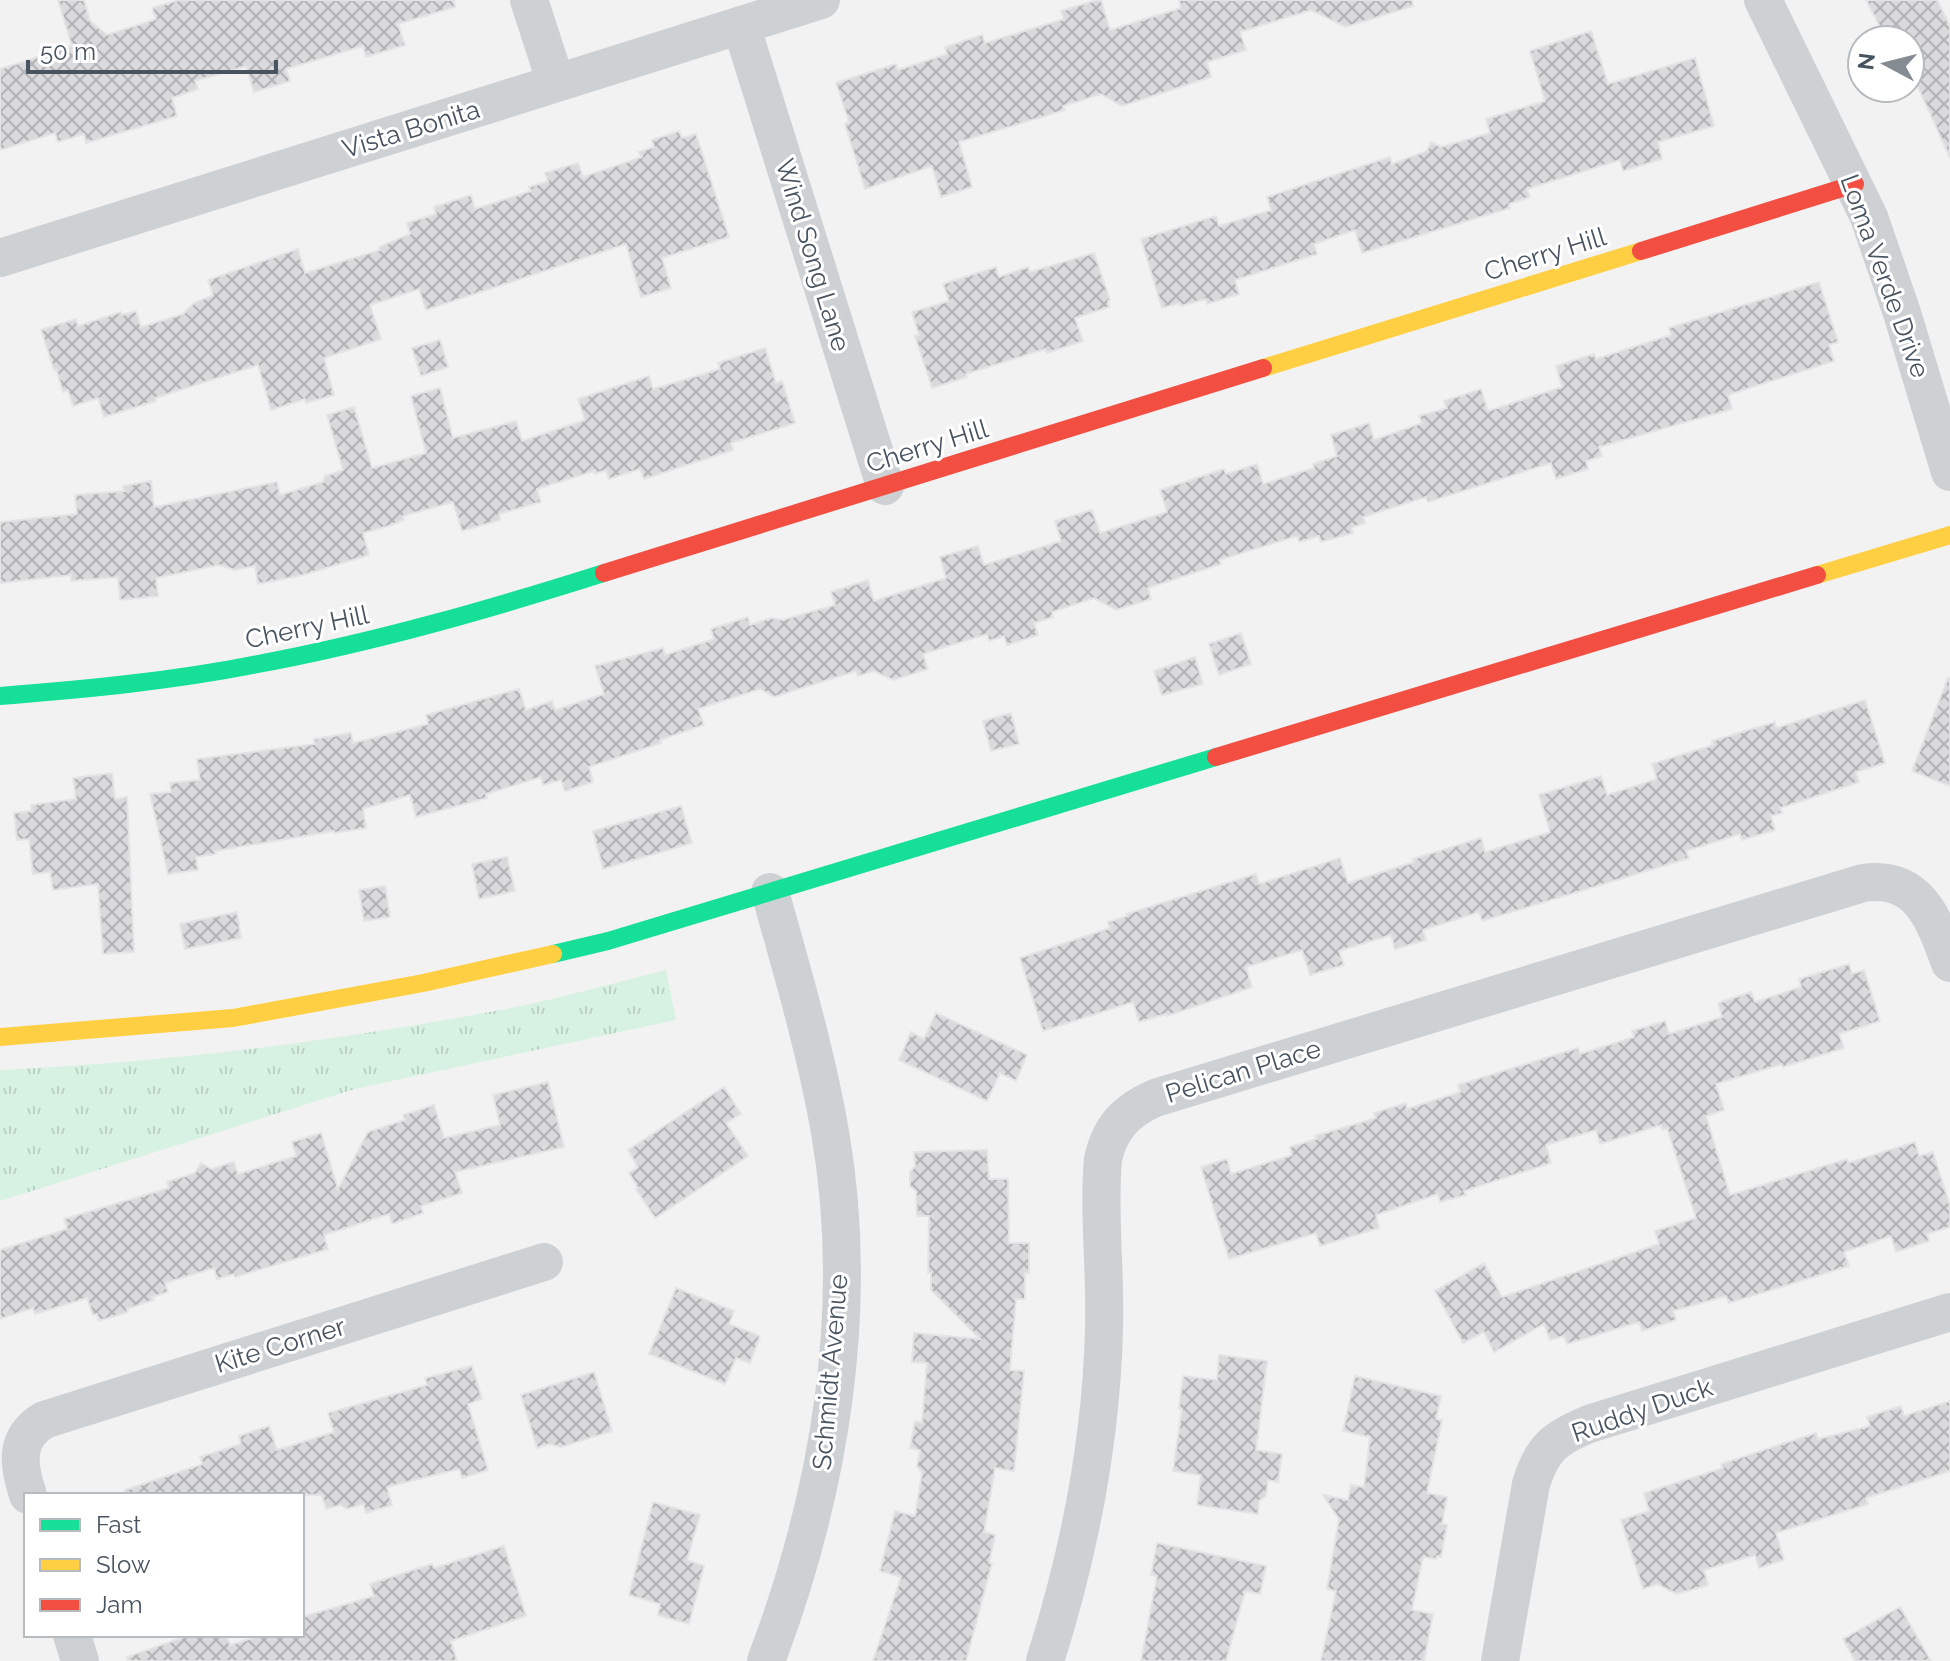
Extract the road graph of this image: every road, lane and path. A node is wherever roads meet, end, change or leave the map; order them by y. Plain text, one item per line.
1 (529, 0) edge
2 (821, 0) edge
3 (1763, 0) edge
4 (741, 25) junction
5 (556, 83) junction
6 (1855, 184) junction
7 (0, 258) edge
8 (1950, 472) edge
9 (885, 486) junction
10 (1950, 535) edge
11 (0, 696) edge
12 (770, 892) junction
13 (1950, 963) edge
14 (0, 1037) edge
15 (544, 1262) dead end
16 (1950, 1312) edge
17 (27, 1493) edge
18 (73, 1637) edge
19 (80, 1661) edge
20 (766, 1661) edge
21 (1045, 1661) edge
22 (1500, 1661) edge

1 - 5 street
2 - 4 street, Vista Bonita
3 - 6 street, Loma Verde Drive
4 - 5 street, Vista Bonita
4 - 9 street, Wind Song Lane
5 - 7 street, Vista Bonita
6 - 8 street, Loma Verde Drive
6 - 9 main road, Cherry Hill
9 - 11 main road, Cherry Hill
10 - 12 main road
12 - 14 main road
12 - 20 street, Schmidt Avenue
13 - 21 street, Pelican Place
15 - 17 street, Kite Corner
16 - 22 street, Ruddy Duck
18 - 19 street

